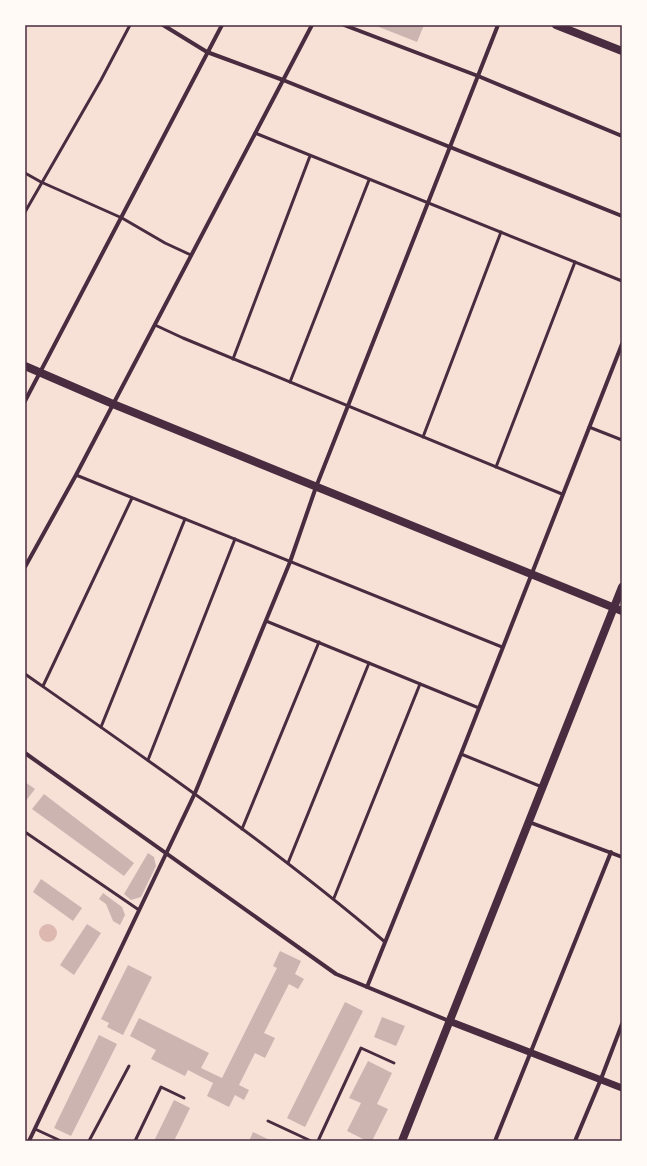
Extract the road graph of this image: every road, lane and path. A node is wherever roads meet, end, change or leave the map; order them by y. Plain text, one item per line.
1 (130, 25) edge
2 (163, 25) edge
3 (222, 25) edge
4 (312, 25) edge
5 (344, 25) edge
6 (498, 25) edge
7 (556, 25) edge
8 (622, 51) edge
9 (206, 52) junction
10 (478, 76) junction
11 (283, 80) junction
12 (255, 133) junction
13 (622, 136) edge
14 (450, 148) junction
15 (310, 156) junction
16 (25, 173) edge
17 (369, 180) junction
18 (41, 182) junction
19 (428, 203) junction
20 (25, 212) edge
21 (622, 216) edge
22 (122, 218) junction
23 (501, 232) junction
24 (191, 255) junction
25 (575, 262) junction
26 (622, 281) edge
27 (155, 325) junction
28 (622, 344) edge
29 (233, 359) junction
30 (25, 366) edge
31 (40, 372) junction
32 (290, 382) junction
33 (25, 401) edge
34 (113, 404) junction
35 (348, 406) junction
36 (589, 427) junction
37 (423, 436) junction
38 (622, 440) edge
39 (496, 467) junction
40 (76, 475) junction
41 (316, 487) junction
42 (562, 494) junction
43 (132, 498) junction
44 (185, 519) junction
45 (235, 539) junction
46 (290, 562) junction
47 (25, 567) edge
48 (531, 574) junction
49 (622, 587) edge
50 (614, 608) junction
51 (622, 611) edge
52 (266, 620) junction
53 (319, 642) junction
54 (502, 647) junction
55 (369, 663) junction
56 (25, 674) edge
57 (420, 684) junction
58 (43, 686) junction
59 (478, 708) junction
60 (100, 727) junction
61 (25, 753) edge
62 (461, 754) junction
63 (148, 760) junction
64 (542, 787) junction
65 (195, 793) junction
66 (529, 822) junction
67 (242, 829) junction
68 (25, 832) edge
69 (611, 852) junction
70 (166, 853) junction
71 (622, 856) edge
72 (288, 863) junction
73 (334, 898) junction
74 (139, 910) junction
75 (385, 942) junction
76 (367, 987) junction
77 (449, 1021) junction
78 (622, 1024) edge
79 (531, 1053) junction
80 (394, 1063) dead end
81 (129, 1066) dead end
82 (601, 1079) junction
83 (622, 1088) edge
84 (184, 1098) dead end
85 (268, 1121) dead end
86 (35, 1129) junction
87 (29, 1141) edge
88 (61, 1141) edge
89 (89, 1141) edge
90 (135, 1141) edge
91 (311, 1141) edge
92 (318, 1141) edge
93 (402, 1141) edge
94 (495, 1141) edge
95 (575, 1141) edge

1 - 18 lane
2 - 9 street
3 - 9 street
4 - 11 street
5 - 10 street
6 - 10 street
7 - 8 main road
9 - 11 street
9 - 22 street
10 - 13 street
10 - 14 street
11 - 12 street
11 - 14 street
12 - 15 lane
12 - 24 street
14 - 19 street
14 - 21 street
15 - 17 lane
15 - 29 lane
16 - 18 lane
17 - 19 lane
17 - 32 lane
18 - 20 lane
18 - 22 lane
19 - 23 lane
19 - 35 street
22 - 24 lane
22 - 31 street
23 - 25 lane
23 - 37 lane
24 - 27 street
25 - 26 lane
25 - 39 lane
27 - 29 lane
27 - 34 street
28 - 36 street
29 - 32 lane
30 - 31 main road
31 - 33 street
31 - 34 main road
32 - 35 lane
34 - 40 street
34 - 41 main road
35 - 37 lane
35 - 41 street
36 - 38 lane
36 - 42 street
37 - 39 lane
39 - 42 lane
40 - 43 lane
40 - 47 street
41 - 46 street
41 - 48 main road
42 - 48 street
43 - 44 lane
43 - 58 lane
44 - 45 lane
44 - 60 lane
45 - 46 lane
45 - 63 lane
46 - 52 street
46 - 54 lane
48 - 50 main road
48 - 54 street
49 - 50 main road
50 - 51 main road
50 - 64 main road
52 - 53 lane
52 - 65 street
53 - 55 lane
53 - 67 lane
54 - 59 street
55 - 57 lane
55 - 72 lane
56 - 58 lane
57 - 59 lane
57 - 73 lane
58 - 60 lane
59 - 62 street
60 - 63 lane
61 - 70 street
62 - 64 lane
62 - 75 street
63 - 65 lane
64 - 66 main road
65 - 67 lane
65 - 70 street
66 - 69 street
66 - 77 main road
67 - 72 lane
68 - 74 lane
69 - 71 street
69 - 79 street
70 - 74 street
70 - 76 street
72 - 73 lane
73 - 75 lane
74 - 86 street
75 - 76 street
76 - 77 street
77 - 79 street
77 - 93 main road
78 - 82 street
79 - 82 street
79 - 94 street
80 - 92 lane
81 - 89 lane
82 - 83 street
82 - 95 street
84 - 90 lane
85 - 91 lane
86 - 87 street
86 - 88 lane

